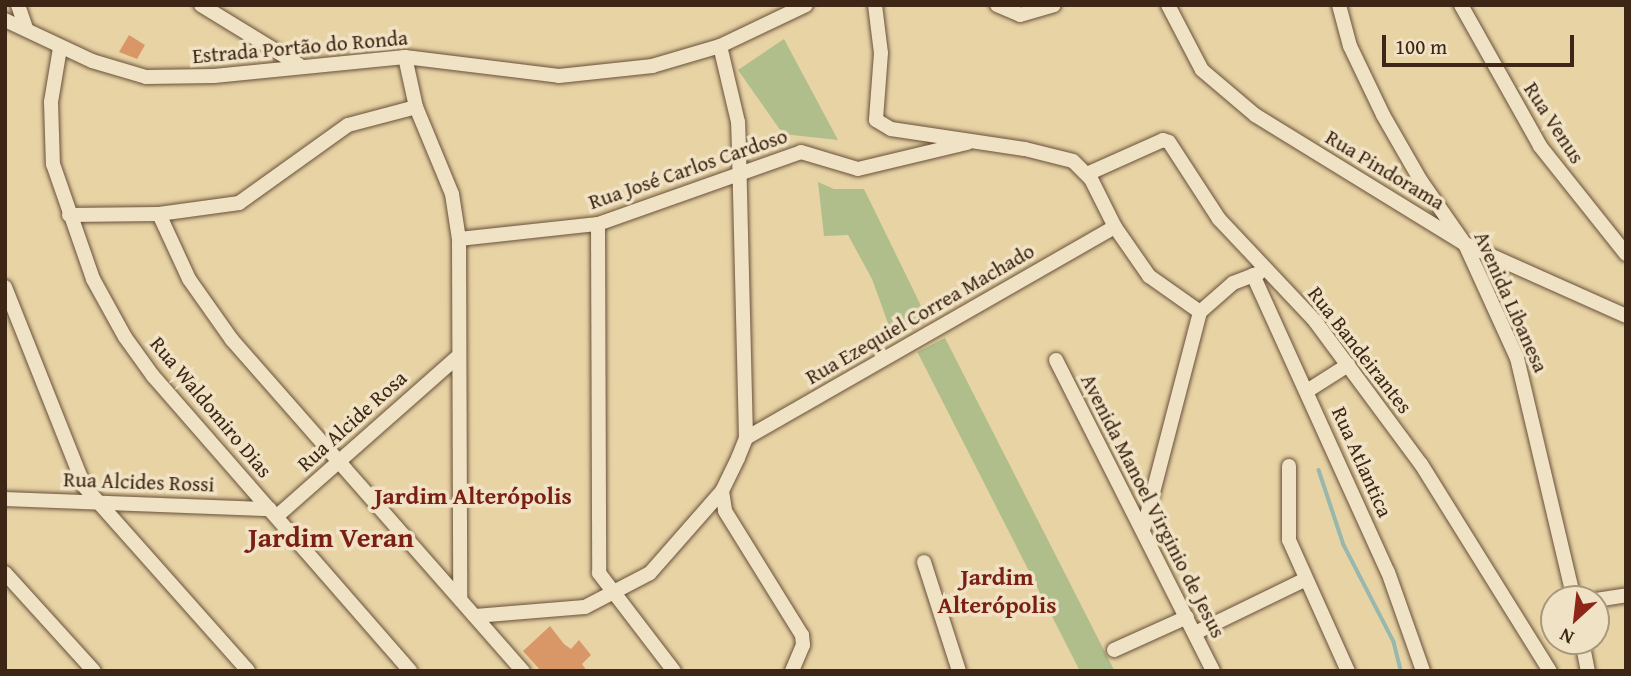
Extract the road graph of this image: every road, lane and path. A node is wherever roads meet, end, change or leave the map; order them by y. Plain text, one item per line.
1 (18, 5) edge
2 (201, 5) edge
3 (875, 5) edge
4 (997, 5) edge
5 (1054, 5) edge
6 (1168, 5) edge
7 (1339, 5) edge
8 (1461, 5) edge
9 (799, 7) edge
10 (5, 20) edge
11 (26, 28) junction
12 (720, 46) junction
13 (60, 48) junction
14 (405, 57) junction
15 (299, 65) junction
16 (416, 107) junction
17 (967, 143) junction
18 (1087, 174) junction
19 (739, 176) junction
20 (69, 215) junction
21 (159, 215) junction
22 (598, 224) junction
23 (1115, 227) junction
24 (458, 239) junction
25 (1465, 244) junction
26 (1626, 254) edge
27 (1260, 273) junction
28 (5, 287) edge
29 (1200, 313) junction
30 (1626, 316) edge
31 (456, 358) junction
32 (1056, 360) dead end
33 (1349, 365) junction
34 (1307, 391) junction
35 (746, 438) junction
36 (339, 460) junction
37 (1289, 466) dead end
38 (722, 491) junction
39 (5, 499) edge
40 (93, 500) junction
41 (274, 513) junction
42 (1144, 527) junction
43 (924, 562) dead end
44 (5, 573) edge
45 (1304, 580) junction
46 (1571, 585) edge
47 (612, 594) junction
48 (460, 598) junction
49 (475, 616) junction
50 (1187, 617) junction
51 (1195, 633) junction
52 (1114, 650) dead end
53 (94, 671) edge
54 (248, 671) edge
55 (410, 671) edge
56 (523, 671) edge
57 (674, 671) edge
58 (792, 671) edge
59 (960, 671) edge
60 (1213, 671) edge
61 (1348, 671) edge
62 (1423, 671) edge
63 (1550, 671) edge

1 - 11 street
2 - 15 street
3 - 17 street
4 - 5 street
6 - 25 street, Rua Pindorama
7 - 25 street, Avenida Libanesa
8 - 26 street, Rua Venus
9 - 12 street, Estrada Portão do Ronda
10 - 11 street, Estrada Portão do Ronda
11 - 13 street, Estrada Portão do Ronda
12 - 14 street, Estrada Portão do Ronda
12 - 19 street
13 - 15 street, Estrada Portão do Ronda
13 - 20 street, Rua Waldomiro Dias
14 - 15 street, Estrada Portão do Ronda
14 - 16 street
16 - 21 street
16 - 24 street
17 - 18 street
17 - 19 street, Rua José Carlos Cardoso
18 - 23 street
18 - 27 street, Rua Bandeirantes
19 - 22 street, Rua José Carlos Cardoso
19 - 35 street
20 - 21 street
20 - 41 street, Rua Waldomiro Dias
21 - 36 street
22 - 24 street, Rua José Carlos Cardoso
22 - 47 street
23 - 29 street
23 - 35 street, Rua Ezequiel Correa Machado
24 - 31 street
25 - 30 street, Rua Pindorama
25 - 46 street, Avenida Libanesa
27 - 29 street
27 - 33 street, Rua Bandeirantes
27 - 34 street, Rua Atlantica
28 - 40 street
29 - 42 street
31 - 36 street, Rua Alcide Rosa
31 - 48 street
32 - 42 street, Avenida Manoel Virginio de Jesus
33 - 34 street
33 - 63 street, Rua Bandeirantes
34 - 62 street, Rua Atlantica
35 - 38 street
36 - 41 street, Rua Alcide Rosa
36 - 48 street
37 - 45 street
38 - 47 street
38 - 58 street
39 - 40 street, Rua Alcides Rossi
40 - 41 street, Rua Alcides Rossi
40 - 54 street
41 - 55 street, Rua Waldomiro Dias
42 - 50 street, Avenida Manoel Virginio de Jesus
43 - 59 street
44 - 53 street
45 - 51 street
45 - 61 street
47 - 49 street
47 - 57 street
48 - 49 street
49 - 56 street
50 - 51 street, Avenida Manoel Virginio de Jesus
50 - 52 street
51 - 60 street, Avenida Manoel Virginio de Jesus

